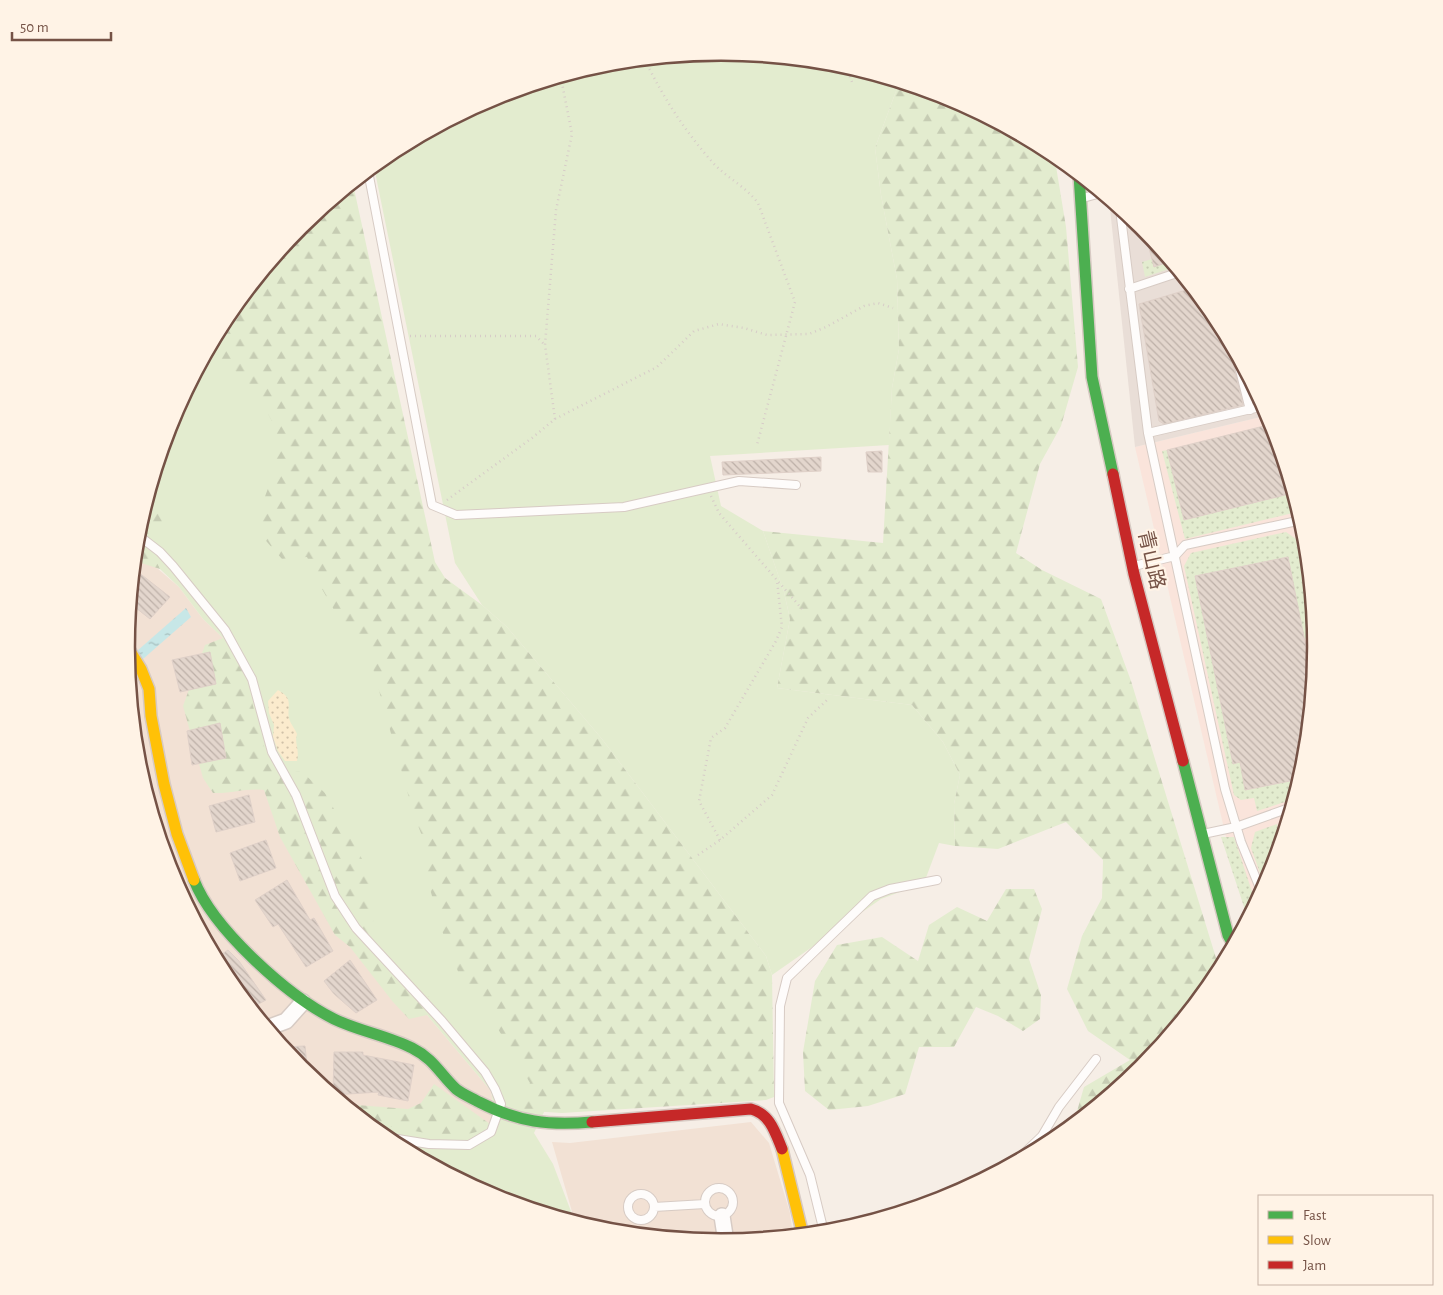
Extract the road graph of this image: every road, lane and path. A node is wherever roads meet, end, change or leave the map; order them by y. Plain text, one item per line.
1 (648, 66) edge
2 (850, 76) edge
3 (852, 82) dead end
4 (562, 83) edge
5 (370, 179) edge
6 (1079, 183) edge
7 (1094, 195) edge
8 (1080, 199) junction
9 (1121, 219) edge
10 (1173, 274) edge
11 (1129, 288) junction
12 (893, 308) dead end
13 (400, 336) junction
14 (786, 336) junction
15 (545, 345) junction
16 (1242, 379) edge
17 (1256, 408) edge
18 (1250, 410) junction
19 (555, 419) junction
20 (1148, 433) junction
21 (757, 445) dead end
22 (796, 485) dead end
23 (707, 489) junction
24 (438, 507) junction
25 (1293, 521) edge
26 (145, 542) edge
27 (1175, 556) junction
28 (1132, 566) junction
29 (777, 580) junction
30 (802, 609) dead end
31 (136, 660) edge
32 (827, 700) dead end
33 (1285, 810) edge
34 (1236, 827) junction
35 (1202, 835) junction
36 (720, 840) junction
37 (698, 855) dead end
38 (937, 880) dead end
39 (1258, 883) edge
40 (1230, 939) edge
41 (303, 1002) junction
42 (274, 1025) edge
43 (1096, 1059) dead end
44 (499, 1112) junction
45 (404, 1140) edge
46 (1036, 1142) edge
47 (705, 1204) junction
48 (654, 1207) dead end
49 (722, 1216) junction
50 (822, 1225) edge
51 (802, 1228) edge
52 (725, 1234) edge

1 - 14 path
2 - 3 path
4 - 15 path
5 - 13 lane
6 - 8 street, 青山路
7 - 8 lane
8 - 28 street, 青山路
9 - 11 lane
10 - 11 lane
11 - 20 lane
12 - 14 path
13 - 15 path
13 - 24 lane
14 - 19 path
14 - 21 path
15 - 19 path
16 - 18 lane
17 - 18 lane
18 - 20 lane
19 - 24 path
20 - 27 lane
22 - 23 lane
23 - 24 lane
23 - 29 path
25 - 27 lane
26 - 44 lane
27 - 28 lane
27 - 34 lane
28 - 35 street, 青山路
29 - 30 path
29 - 36 path
31 - 41 street
32 - 36 path
33 - 34 lane
34 - 35 lane
34 - 39 lane
35 - 40 street, 青山路
36 - 37 path
38 - 50 lane
41 - 42 street
41 - 44 street
43 - 46 lane
44 - 45 lane
44 - 51 street
47 - 48 lane
47 - 49 lane
47 - 49 lane
49 - 52 street

